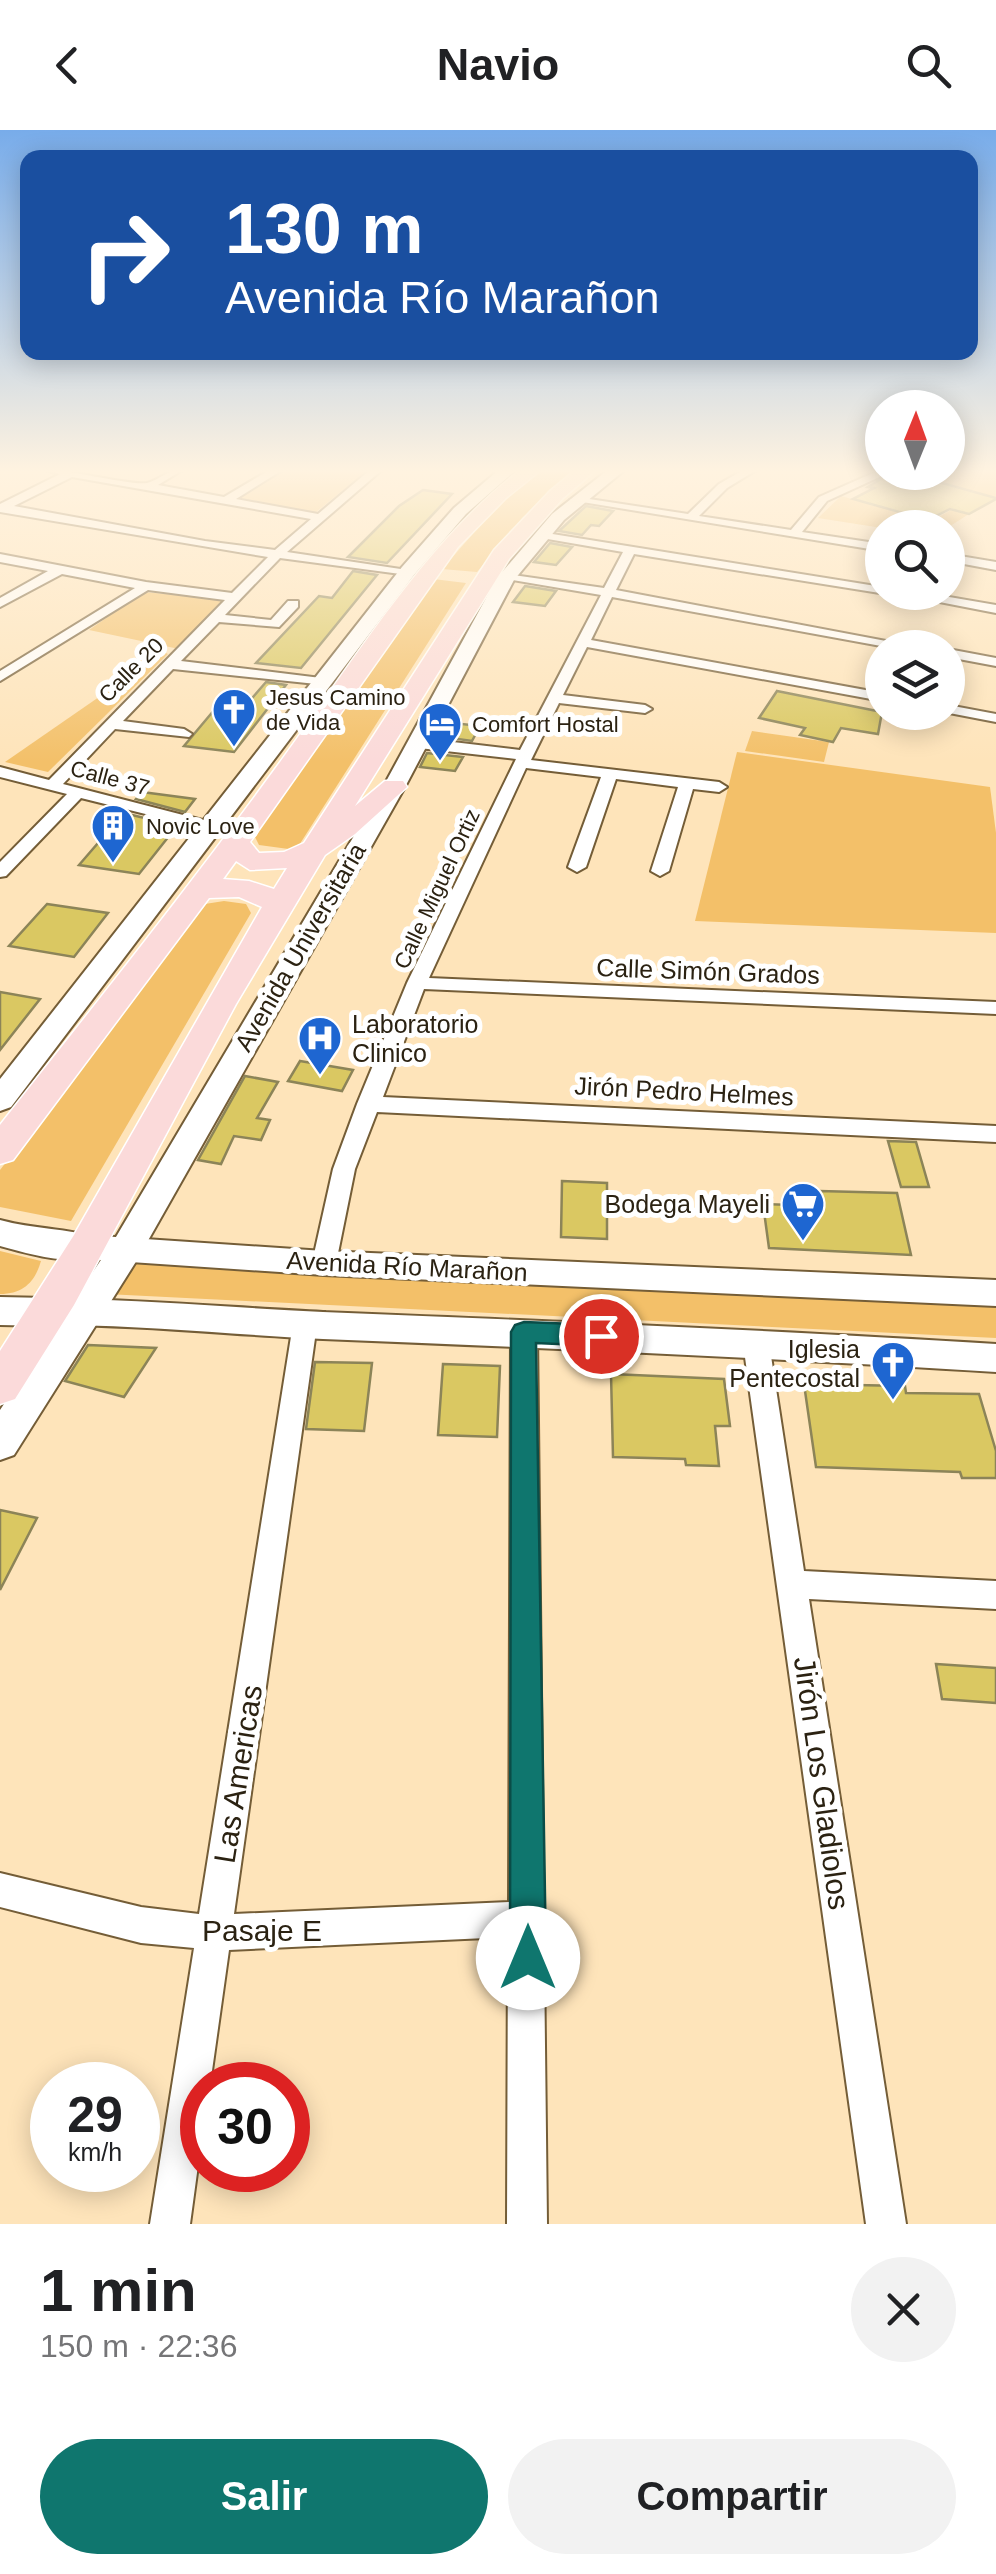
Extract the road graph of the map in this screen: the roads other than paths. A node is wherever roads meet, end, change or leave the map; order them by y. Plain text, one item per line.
1 (43, 567) edge
2 (264, 567) edge
3 (377, 567) edge
4 (411, 567) edge
5 (434, 567) edge
6 (491, 567) edge
7 (515, 567) edge
8 (621, 567) edge
9 (733, 567) edge
10 (59, 570) junction
11 (408, 570) junction
12 (506, 578) junction
13 (146, 586) junction
14 (865, 588) edge
15 (607, 592) junction
16 (234, 597) junction
17 (0, 603) edge
18 (293, 604) dead end
19 (965, 604) edge
20 (996, 609) edge
21 (213, 617) junction
22 (865, 639) edge
23 (582, 642) junction
24 (965, 656) edge
25 (996, 662) edge
26 (168, 664) junction
27 (0, 677) edge
28 (320, 682) junction
29 (865, 694) edge
30 (554, 698) junction
31 (645, 709) dead end
32 (965, 712) edge
33 (996, 718) edge
34 (109, 724) junction
35 (184, 734) dead end
36 (418, 743) junction
37 (523, 759) junction
38 (0, 772) edge
39 (610, 774) junction
40 (687, 783) junction
41 (52, 786) junction
42 (719, 786) dead end
43 (394, 787) junction
44 (77, 793) junction
45 (208, 826) junction
46 (236, 842) junction
47 (309, 854) junction
48 (2, 867) edge
49 (577, 867) dead end
50 (660, 871) dead end
51 (198, 891) junction
52 (277, 907) junction
53 (417, 983) junction
54 (996, 1008) edge
55 (62, 1049) junction
56 (0, 1100) edge
57 (368, 1104) junction
58 (996, 1134) edge
59 (0, 1150) edge
60 (0, 1234) edge
61 (105, 1249) junction
62 (324, 1264) junction
63 (996, 1292) edge
64 (0, 1311) edge
65 (68, 1312) junction
66 (305, 1324) junction
67 (524, 1332) junction
68 (756, 1342) junction
69 (996, 1358) edge
70 (0, 1386) edge
71 (0, 1443) edge
72 (794, 1584) junction
73 (996, 1595) edge
74 (0, 1890) edge
75 (528, 1919) junction
76 (214, 1933) junction
77 (170, 2224) edge
78 (527, 2224) edge
79 (886, 2224) edge

1 - 10 street
2 - 16 street, Calle 20
3 - 11 street
4 - 11 main road
5 - 46 main road
6 - 47 main road, Avenida Universitaria
7 - 12 main road, Avenida Universitaria
8 - 15 street, Calle Miguel Ortiz
9 - 14 street
10 - 13 street
10 - 17 street
11 - 28 main road
12 - 15 street
12 - 36 main road, Avenida Universitaria
13 - 16 street
13 - 27 street
15 - 22 street
15 - 23 street, Calle Miguel Ortiz
16 - 21 street, Calle 20
18 - 21 street
19 - 20 street
21 - 26 street, Calle 20
23 - 29 street
23 - 30 street, Calle Miguel Ortiz
24 - 25 street
26 - 28 street
26 - 34 street, Calle 20
28 - 45 main road
30 - 31 street
30 - 37 street, Calle Miguel Ortiz
32 - 33 street
34 - 35 street
34 - 41 street, Calle 20
36 - 37 street
36 - 43 main road, Avenida Universitaria
37 - 39 street
37 - 53 street, Calle Miguel Ortiz
38 - 41 street, Calle 37
39 - 40 street
39 - 49 street
40 - 42 street
40 - 50 street
41 - 44 street, Calle 37
43 - 47 main road
43 - 61 main road, Avenida Universitaria
44 - 45 street, Calle 37
44 - 48 street
45 - 55 main road
46 - 47 main road
46 - 51 main road
47 - 52 main road, Avenida Universitaria
51 - 52 main road
51 - 55 main road
52 - 61 main road, Avenida Universitaria
53 - 54 street, Calle Simón Grados
53 - 57 street, Calle Miguel Ortiz
55 - 56 main road
55 - 59 main road
57 - 58 street, Jirón Pedro Helmes
57 - 62 street, Calle Miguel Ortiz
60 - 61 main road, Avenida Río Marañon
61 - 62 street, Avenida Río Marañon
61 - 65 main road, Avenida Universitaria
62 - 63 street, Avenida Río Marañon
64 - 65 main road
65 - 66 street
65 - 70 main road, Avenida Universitaria
65 - 71 main road, Avenida Universitaria
66 - 67 street
66 - 76 street, Las Americas
67 - 68 street
67 - 75 street
68 - 69 street
68 - 72 street, Jirón Los Gladiolos
72 - 73 street
72 - 79 street, Jirón Los Gladiolos
74 - 76 street, Pasaje E
75 - 76 street, Pasaje E
75 - 78 street
76 - 77 street, Las Americas

